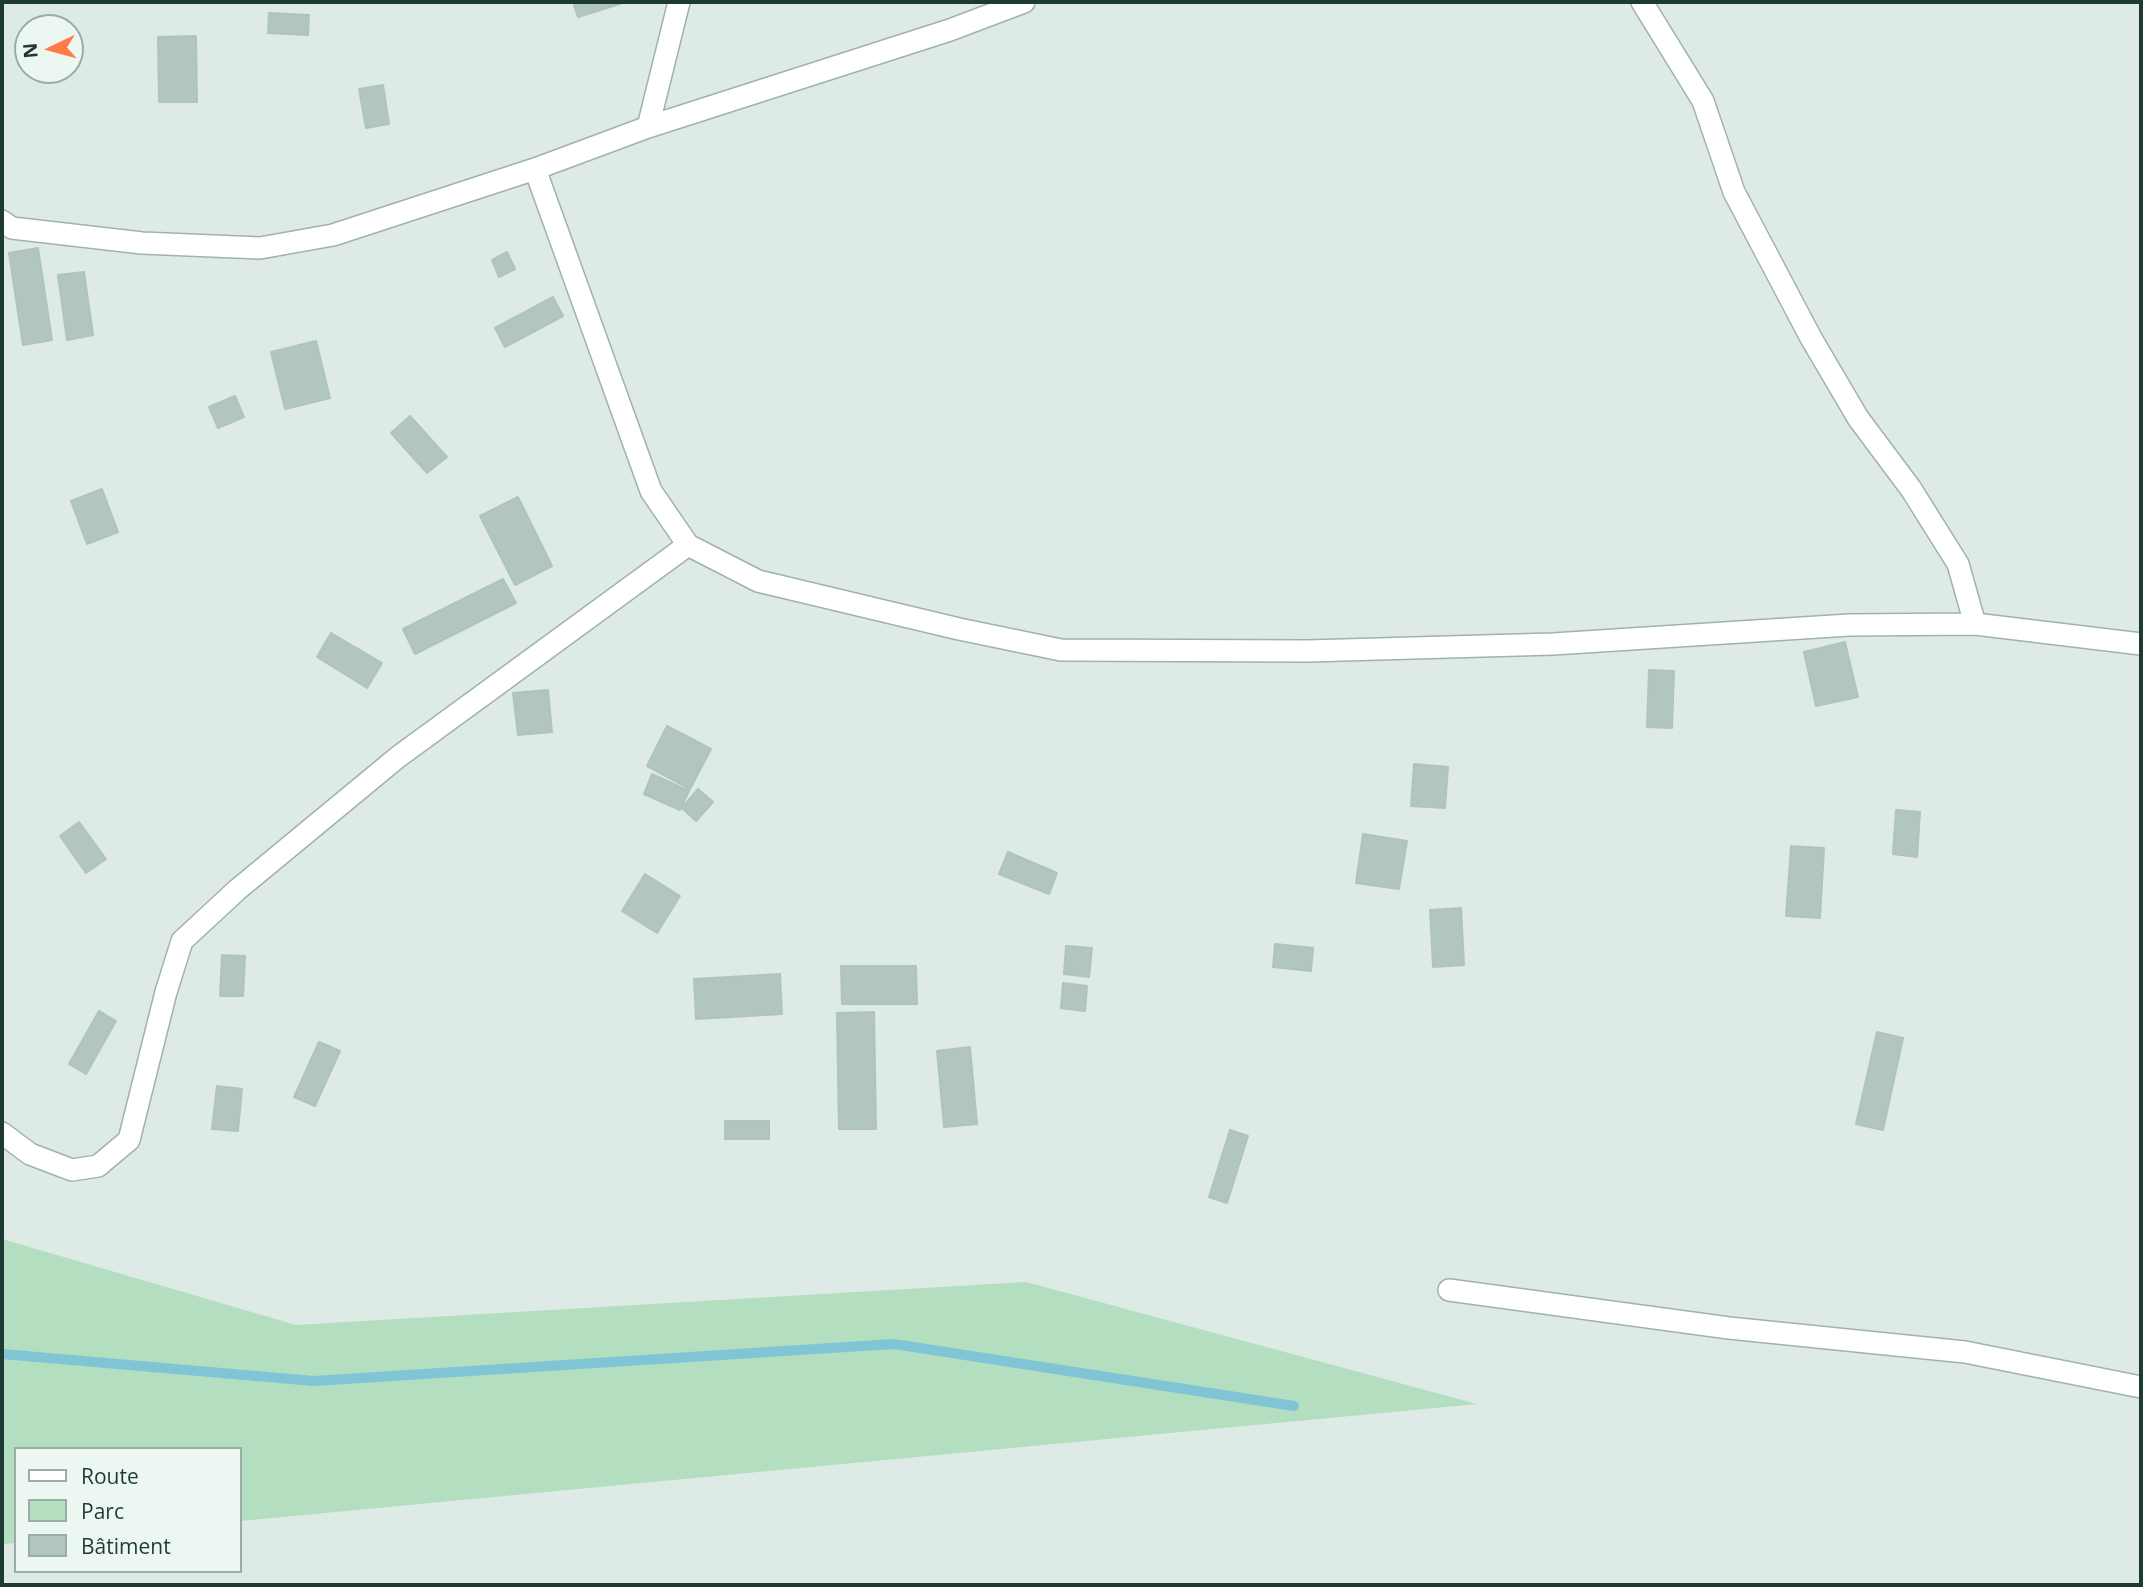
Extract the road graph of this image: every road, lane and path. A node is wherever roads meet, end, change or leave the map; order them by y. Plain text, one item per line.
1 (679, 2) edge
2 (1024, 2) edge
3 (1642, 2) edge
4 (648, 127) junction
5 (535, 169) junction
6 (2, 221) edge
7 (688, 545) junction
8 (1975, 624) junction
9 (2141, 644) edge
10 (2, 1133) edge
11 (1449, 1290) dead end
12 (2141, 1387) edge

1 - 4 street
2 - 4 street
3 - 8 street
4 - 5 street
5 - 6 street
5 - 7 street
7 - 8 street
7 - 10 street
8 - 9 street
11 - 12 street

